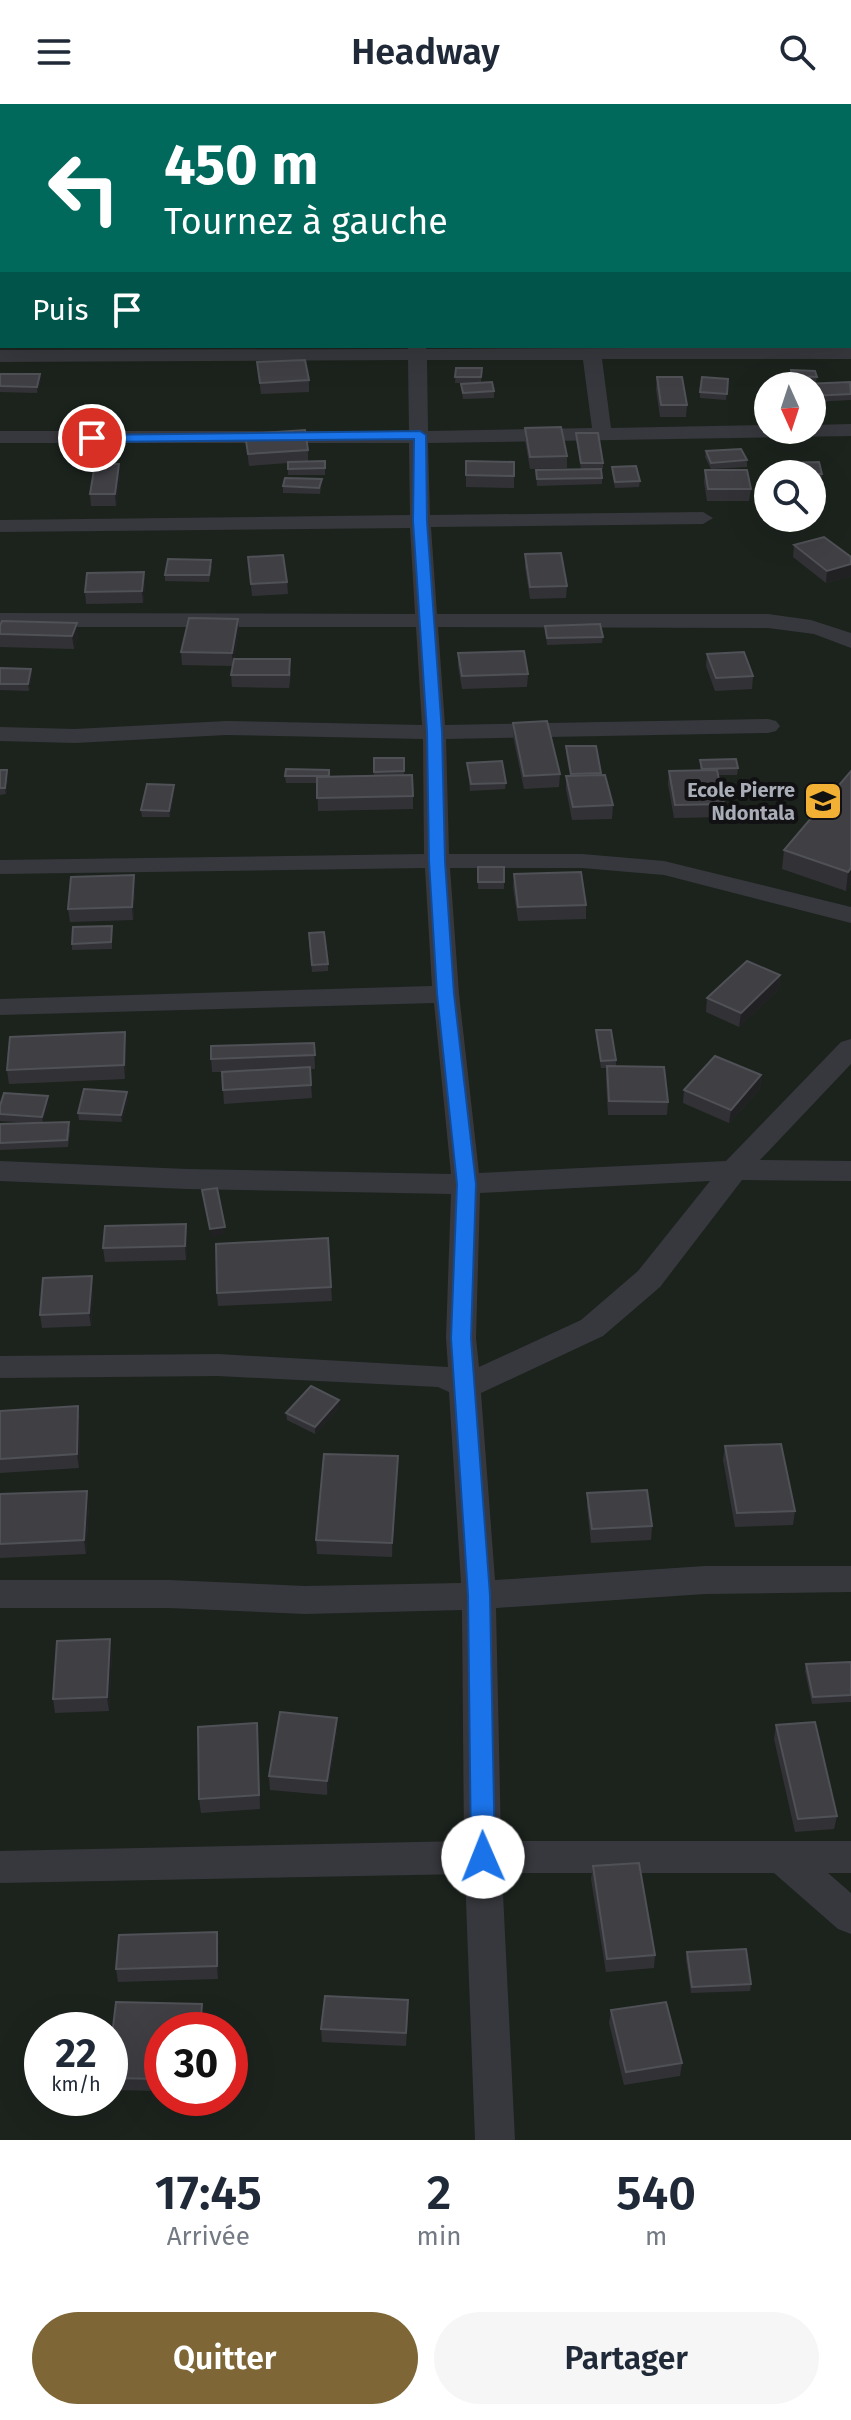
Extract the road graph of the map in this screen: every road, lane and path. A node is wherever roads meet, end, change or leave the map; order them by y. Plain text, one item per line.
1 (417, 350) edge
2 (592, 350) edge
3 (851, 353) edge
4 (0, 356) edge
5 (851, 430) edge
6 (602, 433) junction
7 (420, 435) junction
8 (0, 437) edge
9 (703, 518) dead end
10 (420, 521) junction
11 (0, 526) edge
12 (0, 620) edge
13 (427, 622) junction
14 (851, 641) edge
15 (768, 726) dead end
16 (434, 732) junction
17 (0, 734) edge
18 (437, 861) junction
19 (0, 867) edge
20 (851, 915) edge
21 (446, 994) junction
22 (0, 1007) edge
23 (851, 1048) edge
24 (734, 1170) junction
25 (0, 1171) edge
26 (851, 1171) edge
27 (466, 1184) junction
28 (0, 1367) edge
29 (467, 1386) junction
30 (851, 1579) edge
31 (0, 1594) edge
32 (479, 1595) junction
33 (483, 1857) junction
34 (782, 1857) junction
35 (851, 1857) edge
36 (0, 1867) edge
37 (851, 1917) edge
38 (495, 2140) edge

1 - 2 street
1 - 4 street
1 - 7 street
2 - 3 street
2 - 6 street
5 - 6 street
6 - 7 street
7 - 8 street
7 - 10 street
9 - 10 street
10 - 11 street
10 - 13 street
12 - 13 street
13 - 14 street
13 - 16 street
15 - 16 street
16 - 17 street
16 - 18 street
18 - 19 street
18 - 20 street
18 - 21 street
21 - 22 street
21 - 27 street
23 - 24 street
24 - 26 street
24 - 27 street
24 - 29 street
25 - 27 street
27 - 29 street
28 - 29 street
29 - 32 street
30 - 32 street
31 - 32 street
32 - 33 street
33 - 34 street
33 - 36 street
33 - 38 street
34 - 35 street
34 - 37 street

